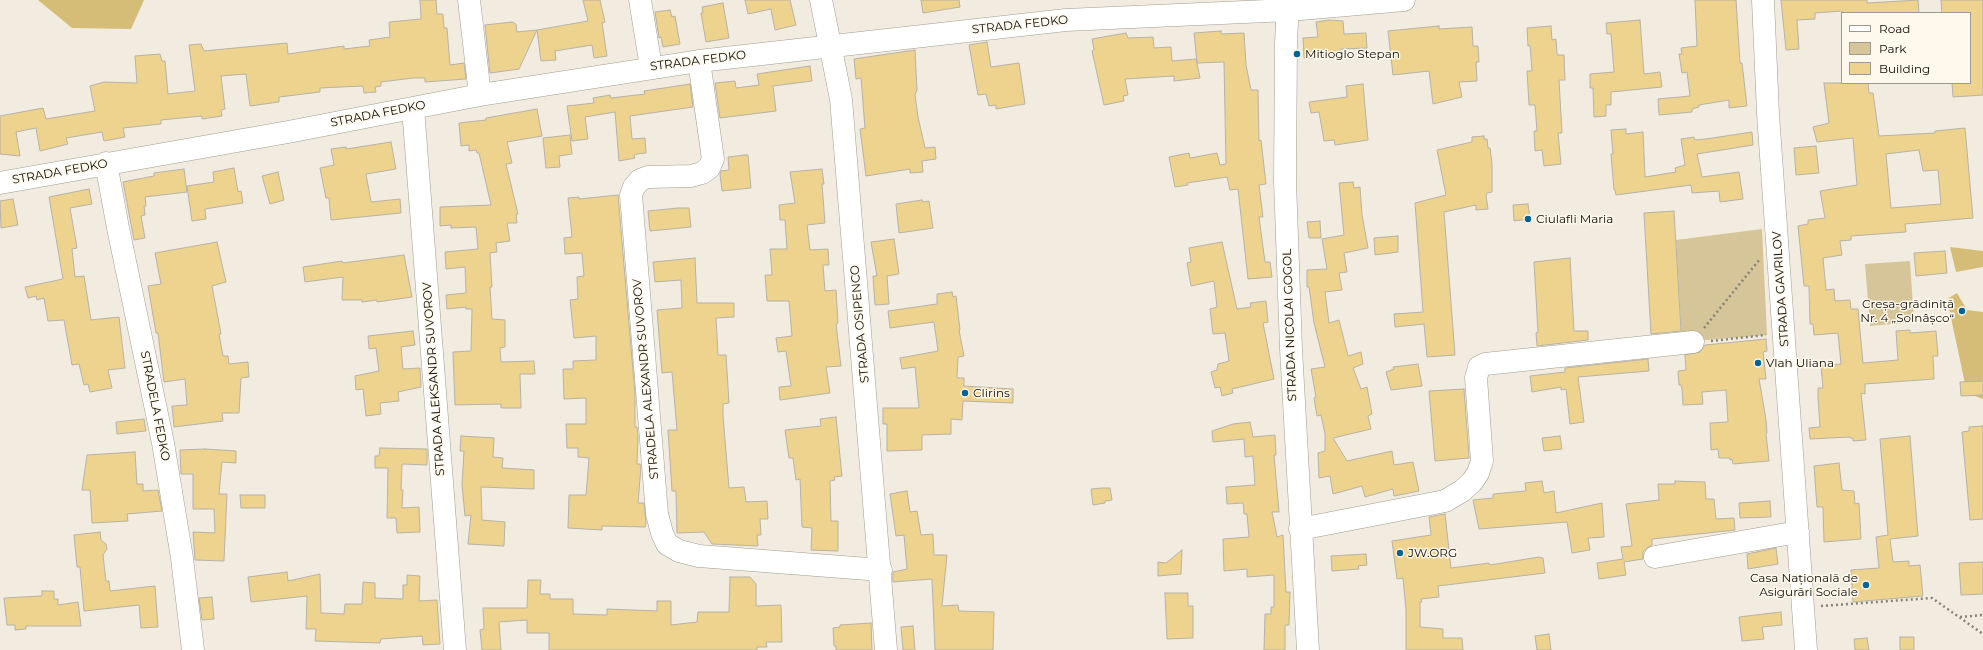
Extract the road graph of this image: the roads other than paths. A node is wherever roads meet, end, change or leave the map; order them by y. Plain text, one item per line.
1 (468, 0) edge
2 (640, 0) edge
3 (821, 0) edge
4 (1404, 0) edge
5 (1762, 0) edge
6 (1288, 5) edge
7 (831, 45) junction
8 (699, 61) junction
9 (652, 67) junction
10 (480, 95) junction
11 (413, 108) junction
12 (106, 164) junction
13 (0, 183) edge
14 (1693, 342) road end
15 (1300, 529) junction
16 (1798, 532) junction
17 (1655, 557) dead end
18 (881, 570) junction
19 (193, 650) edge
20 (455, 650) edge
21 (886, 650) edge
22 (1308, 650) edge
23 (1806, 650) edge

1 - 10 street
2 - 9 street
3 - 7 street, STRADA OSIPENCO
4 - 6 street, STRADA FEDKO
5 - 16 street, STRADA GAVRILOV
6 - 7 street, STRADA FEDKO
6 - 15 street, STRADA NICOLAI GOGOL
7 - 8 street, STRADA FEDKO
7 - 18 street, STRADA OSIPENCO
8 - 9 street, STRADA FEDKO
8 - 18 street, STRADELA ALEXANDR SUVOROV
9 - 10 street, STRADA FEDKO
10 - 11 street, STRADA FEDKO
11 - 12 street, STRADA FEDKO
11 - 20 street, STRADA ALEKSANDR SUVOROV
12 - 13 street, STRADA FEDKO
12 - 19 street, STRADELA FEDKO
14 - 15 street
15 - 22 street, STRADA NICOLAI GOGOL
16 - 17 street
16 - 23 street, STRADA GAVRILOV
18 - 21 street, STRADA OSIPENCO

